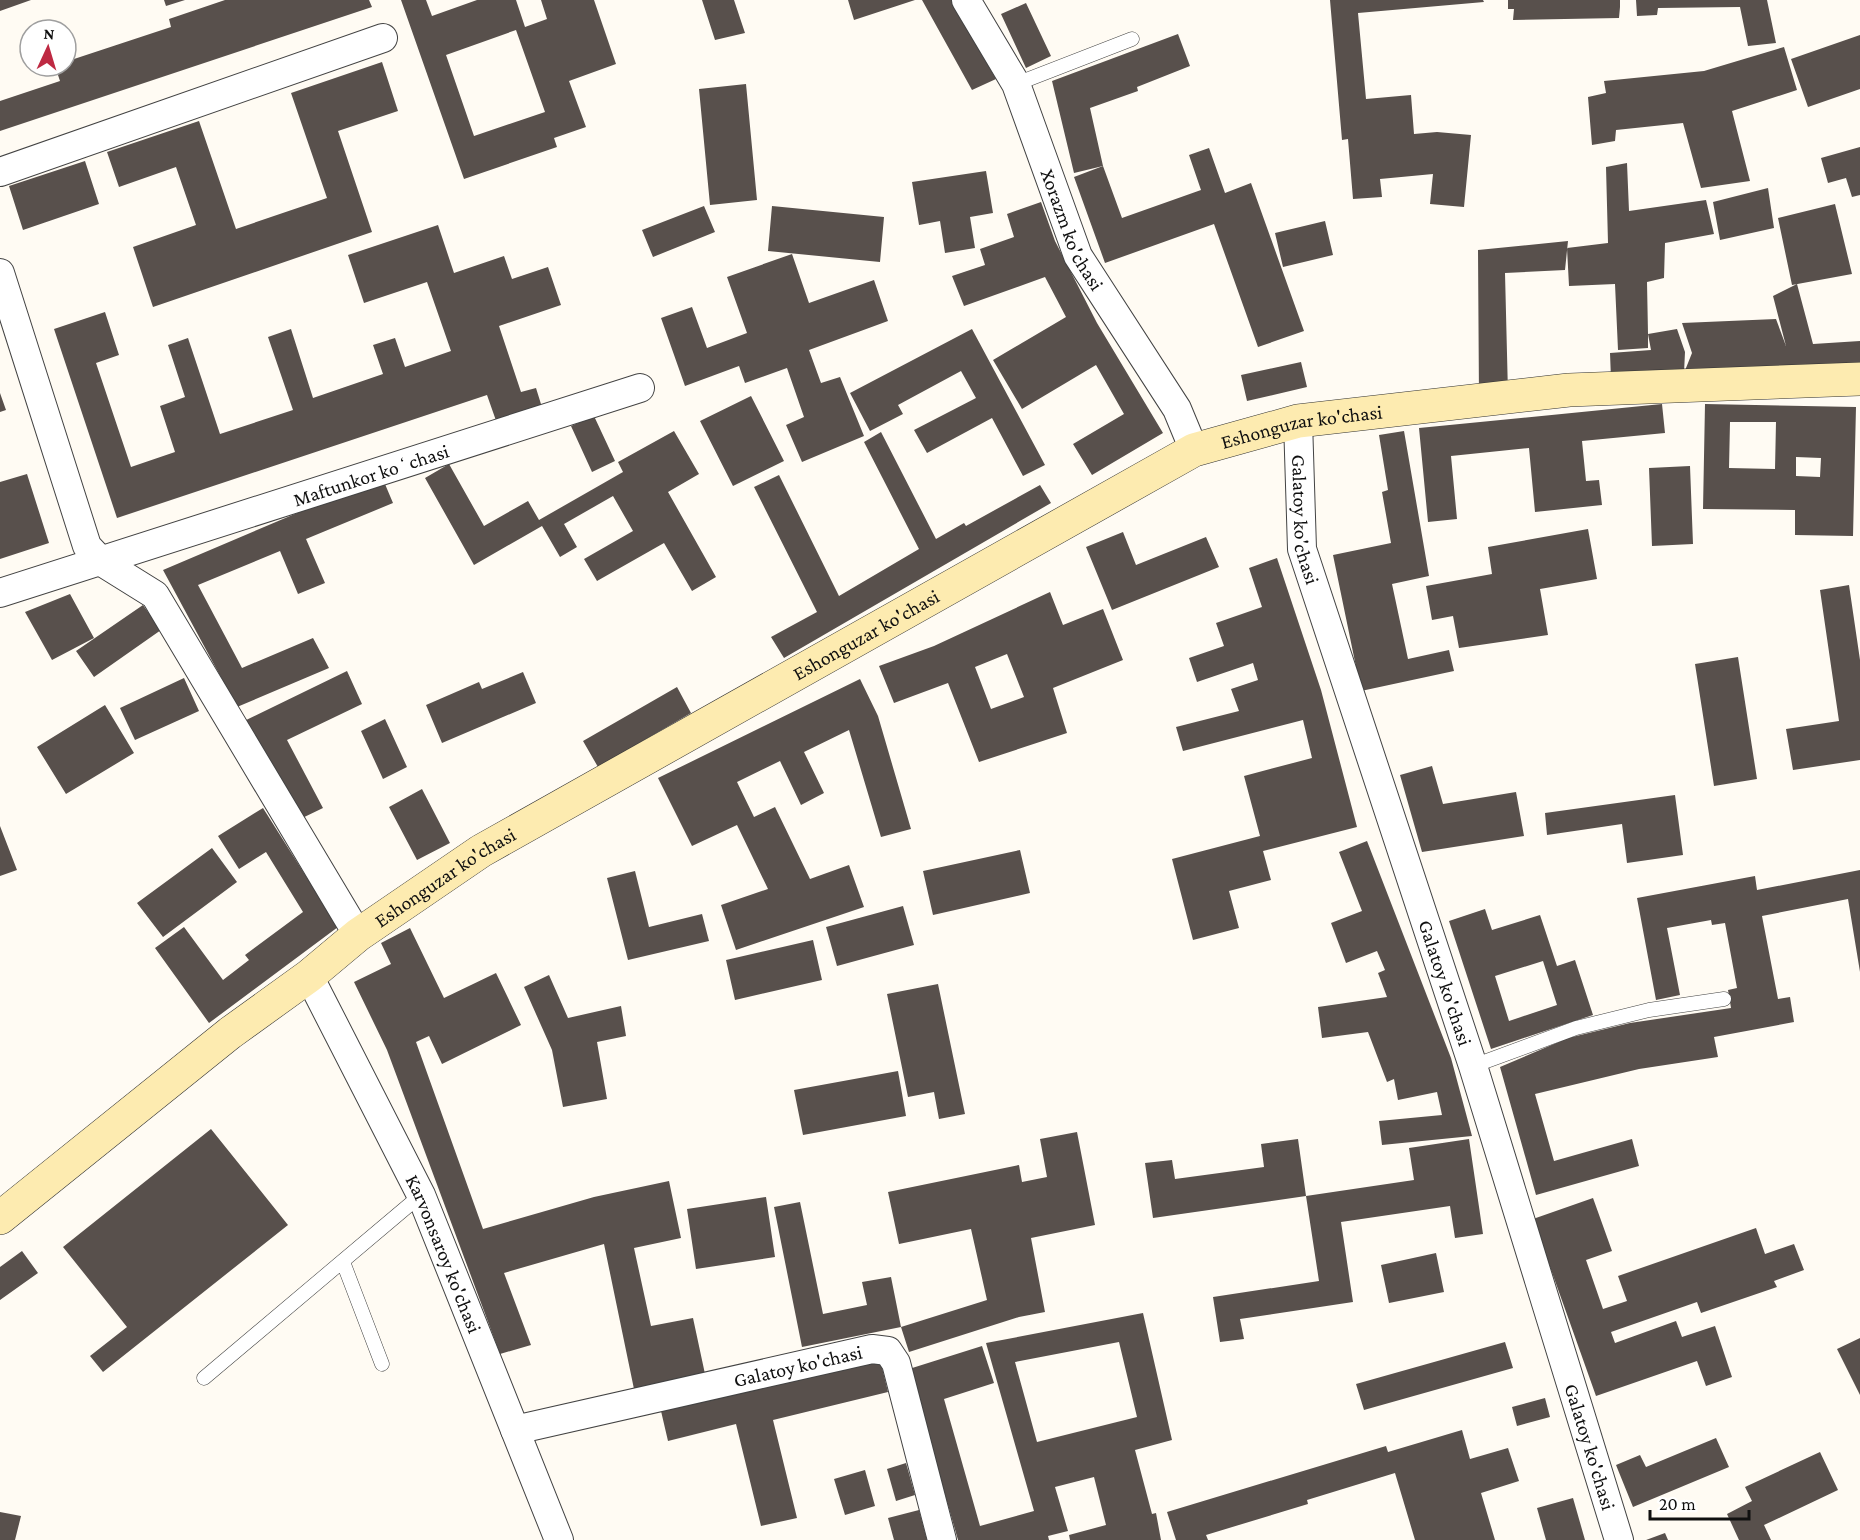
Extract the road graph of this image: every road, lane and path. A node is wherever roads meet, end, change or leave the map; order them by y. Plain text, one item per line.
1 (966, 0) edge
2 (383, 38) dead end
3 (1132, 39) dead end
4 (1016, 84) junction
5 (0, 172) edge
6 (0, 273) edge
7 (1860, 379) edge
8 (640, 388) dead end
9 (1298, 421) junction
10 (1194, 450) junction
11 (102, 562) junction
12 (0, 593) edge
13 (358, 935) junction
14 (309, 976) junction
15 (1724, 999) dead end
16 (1473, 1066) junction
17 (421, 1195) junction
18 (0, 1218) edge
19 (343, 1262) junction
20 (382, 1364) dead end
21 (204, 1378) dead end
22 (515, 1430) junction
23 (559, 1540) edge
24 (942, 1540) edge
25 (1619, 1540) edge

1 - 4 street, Xorazm ko'chasi
2 - 5 street
3 - 4 lane
4 - 10 street, Xorazm ko'chasi
6 - 11 street
7 - 9 street, Eshonguzar ko'chasi
8 - 11 street, Maftunkor koʻchasi
9 - 10 street, Eshonguzar ko'chasi
9 - 16 street, Galatoy ko'chasi
10 - 13 street, Eshonguzar ko'chasi
11 - 12 street, Maftunkor koʻchasi
11 - 13 street
13 - 14 street, Eshonguzar ko'chasi
14 - 17 street, Karvonsaroy ko'chasi
14 - 18 street, Eshonguzar ko'chasi
15 - 16 lane
16 - 25 street, Galatoy ko'chasi
17 - 19 lane
17 - 22 street, Karvonsaroy ko'chasi
19 - 20 lane
19 - 21 lane
22 - 23 street, Karvonsaroy ko'chasi
22 - 24 street, Galatoy ko'chasi

